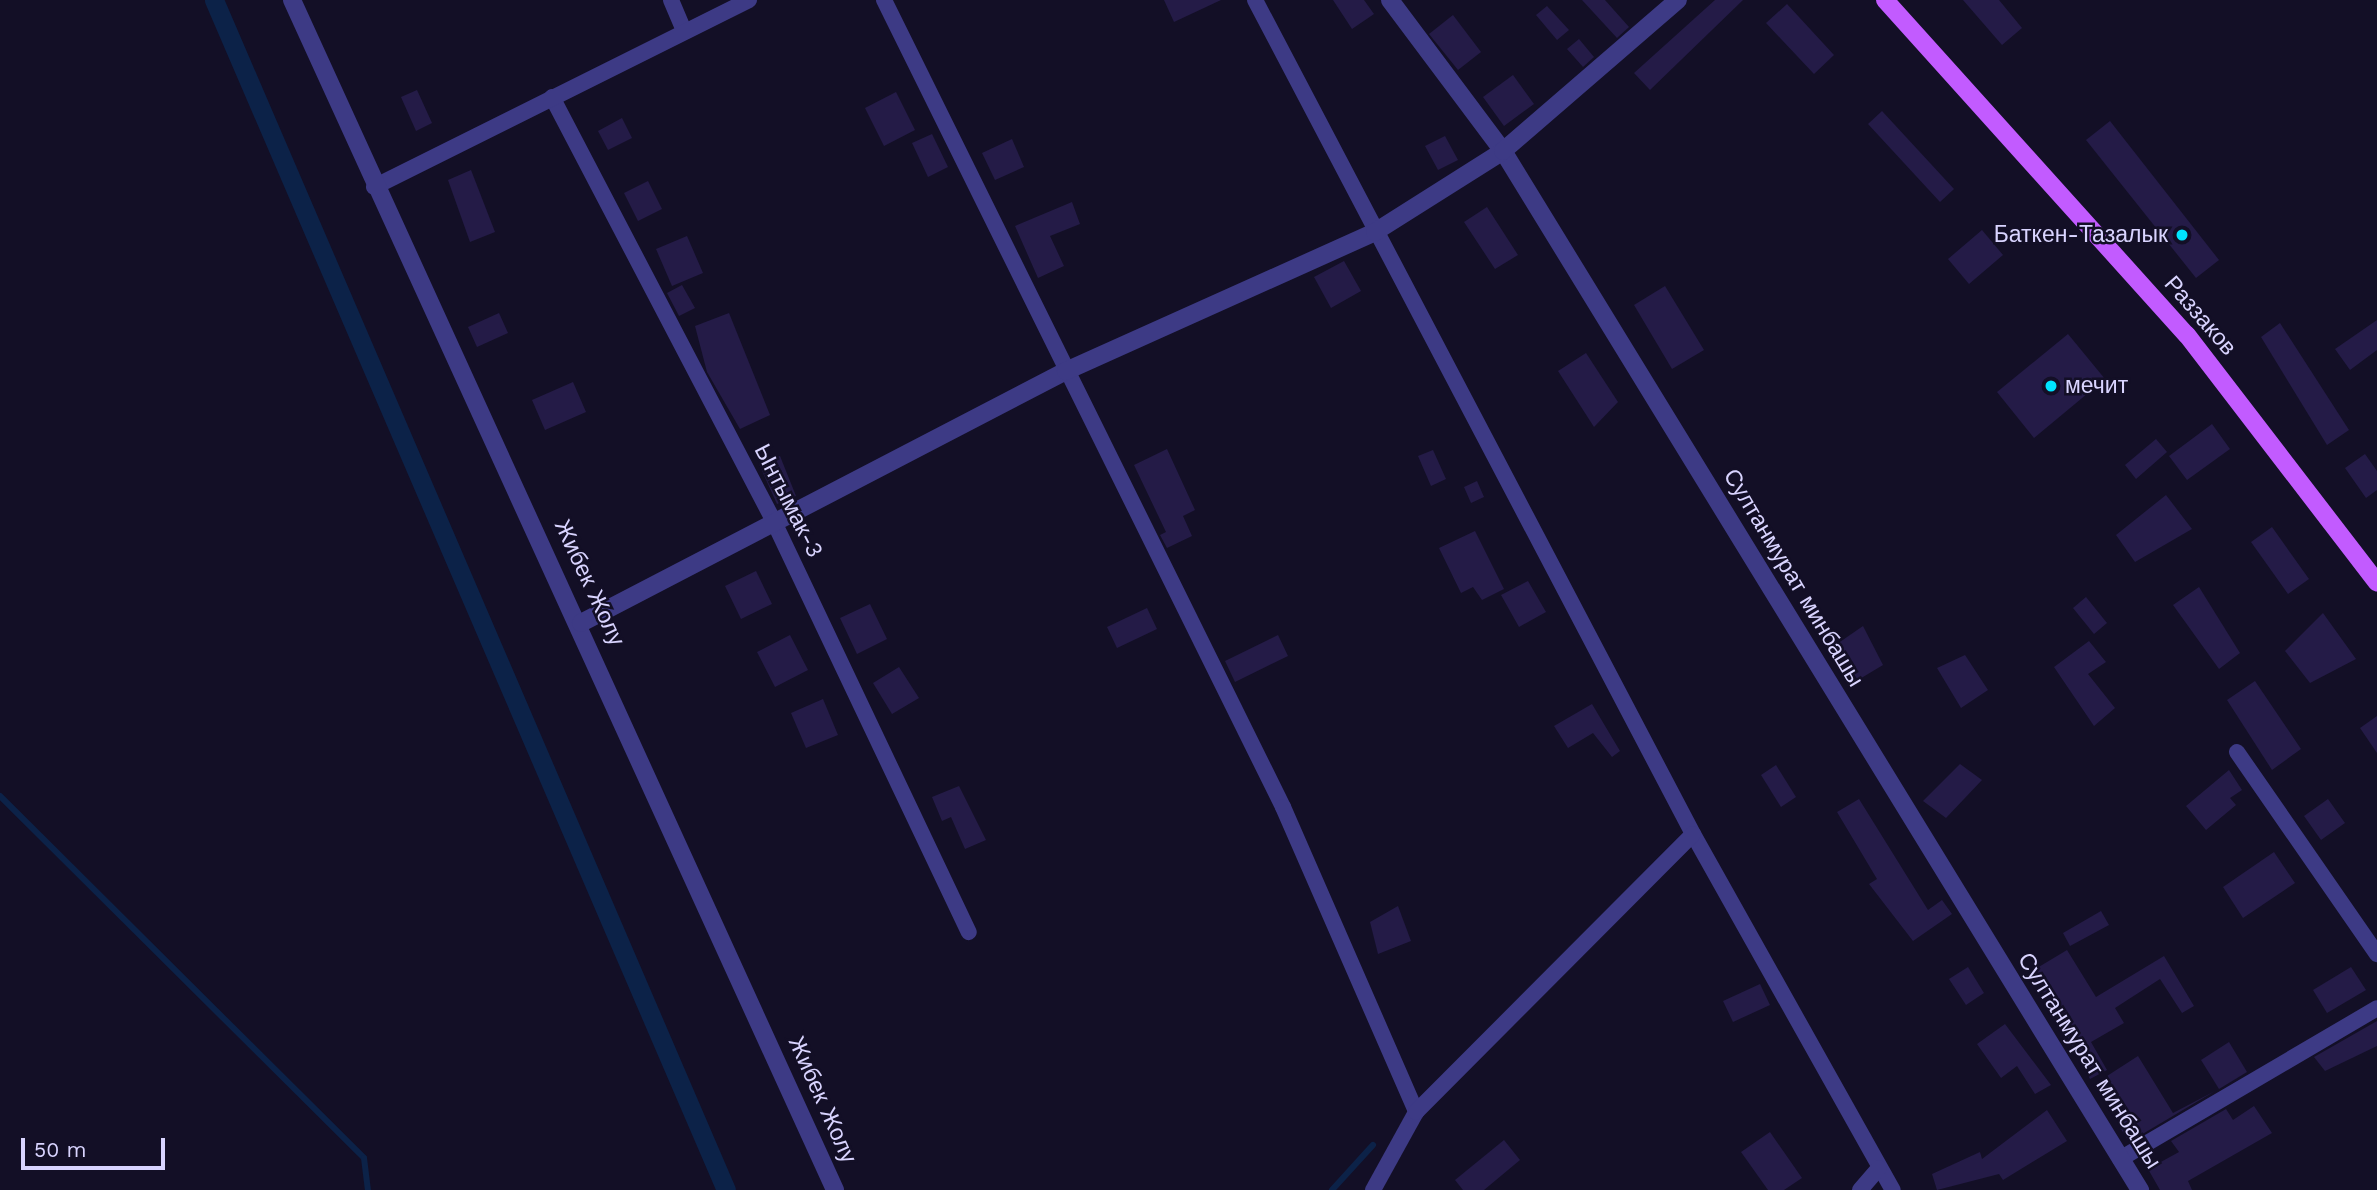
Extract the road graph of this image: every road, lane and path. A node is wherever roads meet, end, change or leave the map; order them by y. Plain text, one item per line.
1 (292, 0) edge
2 (671, 0) edge
3 (749, 0) edge
4 (884, 0) edge
5 (1255, 0) edge
6 (1390, 0) edge
7 (1678, 0) edge
8 (1885, 0) edge
9 (684, 31) junction
10 (552, 97) junction
11 (1503, 151) junction
12 (374, 187) junction
13 (1375, 232) junction
14 (1066, 371) junction
15 (774, 522) junction
16 (2377, 583) edge
17 (581, 623) junction
18 (2237, 752) dead end
19 (1693, 834) junction
20 (969, 933) dead end
21 (2377, 954) edge
22 (2377, 1008) edge
23 (1416, 1112) junction
24 (2120, 1159) junction
25 (1879, 1168) junction
26 (835, 1190) edge
27 (1373, 1190) edge
28 (1860, 1190) edge
29 (1893, 1190) edge
30 (2140, 1190) edge

1 - 12 street, Жибек Жолу
2 - 9 street
3 - 9 street
4 - 14 street
5 - 13 street
6 - 11 street, Султанмурат минбашы
7 - 11 street
8 - 16 main road, Раззаков
9 - 10 street
10 - 12 street
10 - 15 street, Ынтымак-3
11 - 13 street
11 - 24 street, Султанмурат минбашы
12 - 17 street, Жибек Жолу
13 - 14 street
13 - 19 street
14 - 15 street
14 - 23 street
15 - 17 street
15 - 20 street, Ынтымак-3
17 - 26 street, Жибек Жолу
18 - 21 street
19 - 23 street
19 - 25 street
22 - 24 street
23 - 27 street
24 - 30 street, Султанмурат минбашы
25 - 28 street
25 - 29 street

